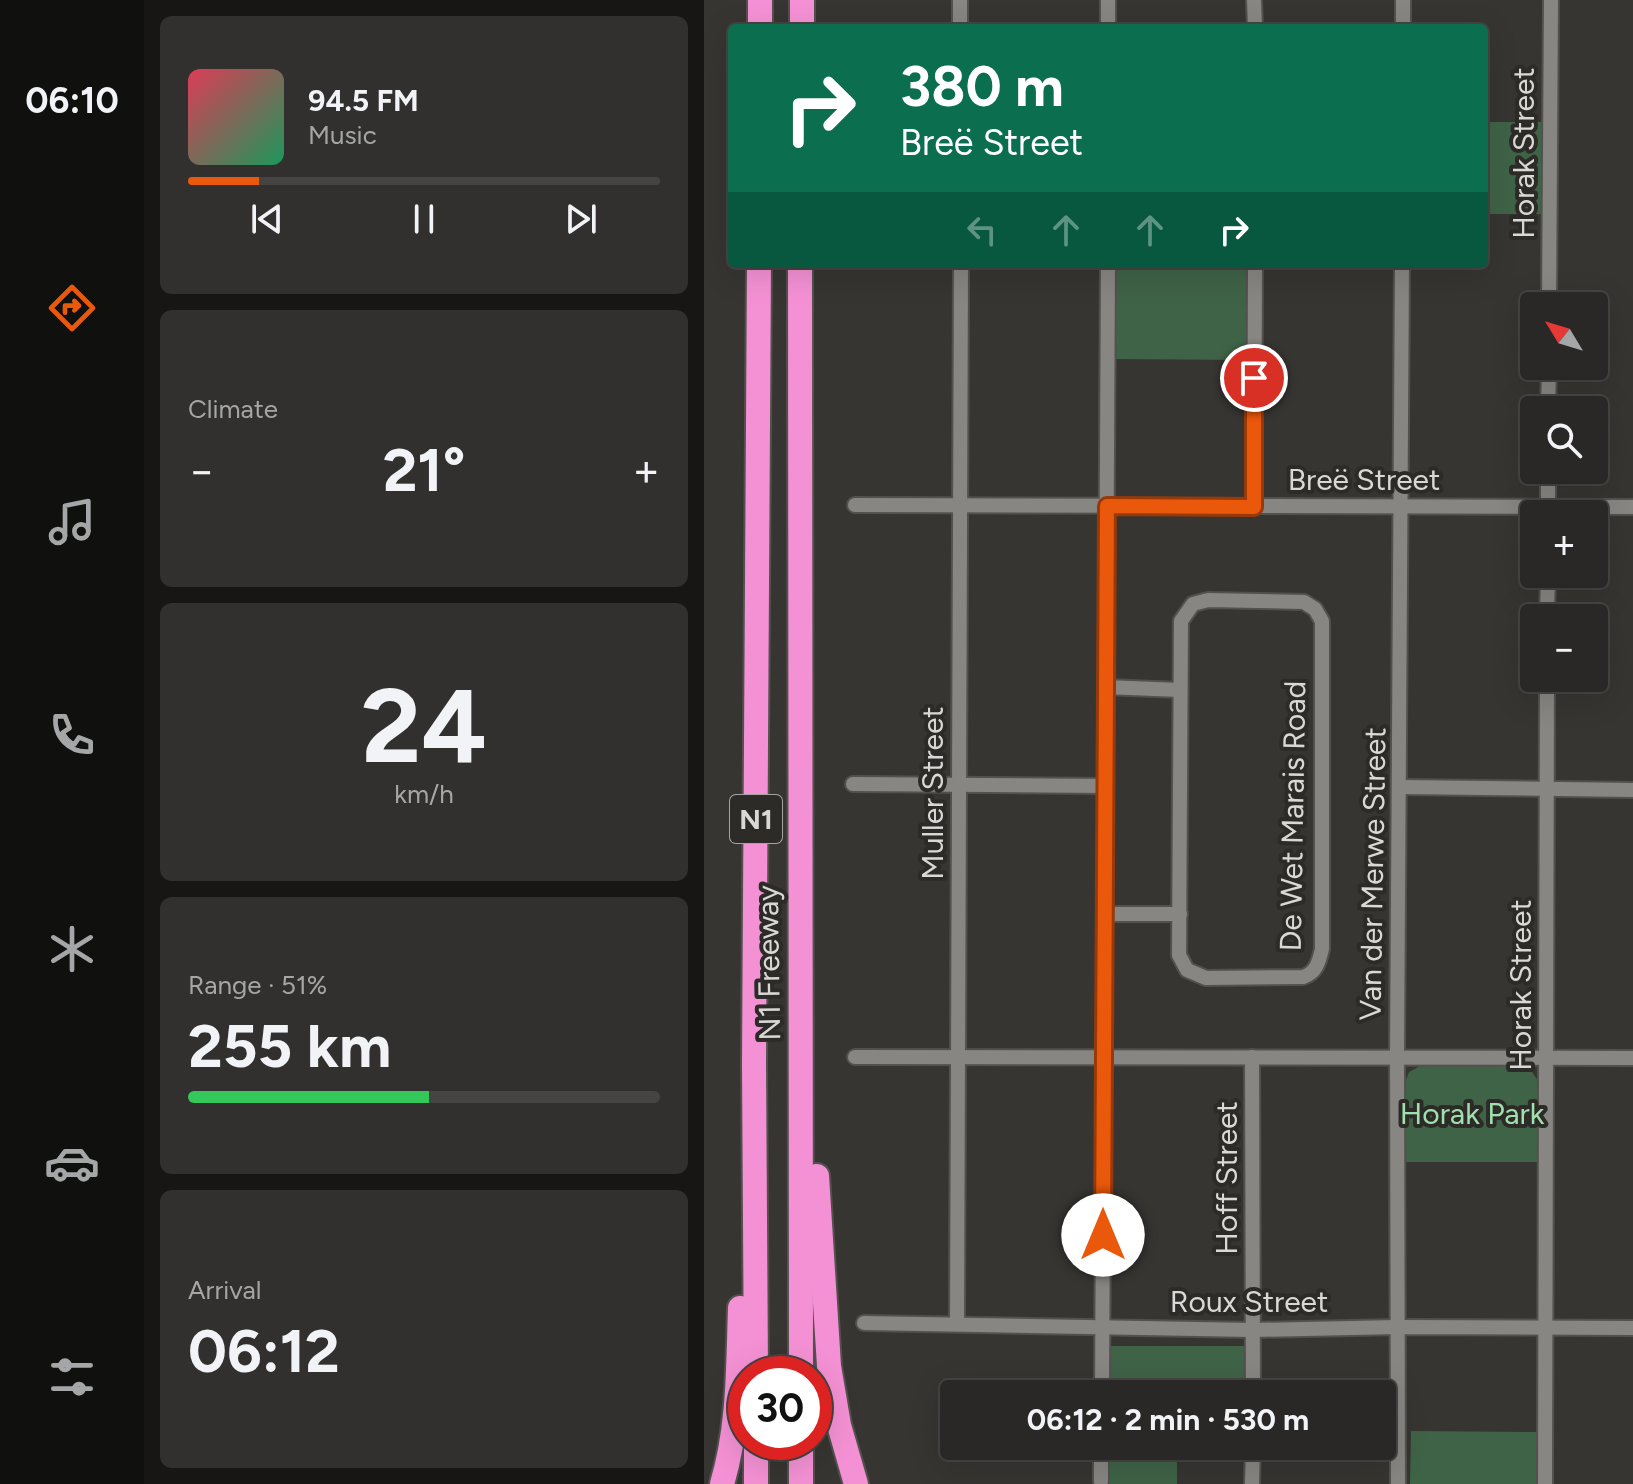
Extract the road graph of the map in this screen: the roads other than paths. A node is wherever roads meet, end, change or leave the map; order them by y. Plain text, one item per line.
1 (760, 0) edge
2 (802, 0) edge
3 (960, 0) edge
4 (1108, 0) edge
5 (1254, 0) edge
6 (1403, 0) edge
7 (1551, 0) edge
8 (760, 24) edge
9 (802, 24) edge
10 (960, 24) edge
11 (1108, 24) edge
12 (1255, 24) edge
13 (1403, 24) edge
14 (759, 268) edge
15 (800, 268) edge
16 (961, 268) edge
17 (1108, 268) edge
18 (1255, 268) edge
19 (1402, 268) edge
20 (1549, 292) edge
21 (855, 505) dead end
22 (960, 505) junction
23 (1402, 505) junction
24 (1107, 506) junction
25 (1254, 507) junction
26 (1633, 507) edge
27 (1608, 508) edge
28 (1520, 509) edge
29 (1105, 687) junction
30 (1180, 690) junction
31 (1547, 692) edge
32 (853, 784) dead end
33 (960, 786) junction
34 (1105, 786) junction
35 (1400, 787) junction
36 (1547, 790) junction
37 (1633, 790) edge
38 (1105, 914) junction
39 (1180, 914) junction
40 (802, 1031) junction
41 (1104, 1056) junction
42 (1397, 1056) junction
43 (855, 1057) dead end
44 (1252, 1057) junction
45 (958, 1058) junction
46 (1546, 1058) junction
47 (1633, 1058) edge
48 (754, 1064) junction
49 (864, 1323) dead end
50 (957, 1323) junction
51 (1102, 1325) junction
52 (1398, 1327) junction
53 (1633, 1328) edge
54 (1546, 1329) junction
55 (1253, 1330) junction
56 (756, 1356) edge
57 (801, 1356) edge
58 (1102, 1380) edge
59 (1253, 1380) edge
60 (756, 1460) edge
61 (801, 1460) edge
62 (1101, 1460) edge
63 (1253, 1460) edge
64 (1101, 1481) dead end
65 (722, 1484) edge
66 (756, 1484) edge
67 (801, 1484) edge
68 (856, 1484) edge
69 (1252, 1484) edge
70 (1398, 1484) edge
71 (1545, 1484) edge

1 - 8 highway
2 - 9 highway
3 - 10 street
4 - 11 street
5 - 12 street
6 - 13 street
7 - 20 street, Horak Street
14 - 48 highway, N1 Freeway / N1
15 - 40 highway, N1 Freeway / N1
16 - 22 street, Muller Street
17 - 24 street
18 - 25 street
19 - 23 street, Van der Merwe Street
21 - 22 street, Breë Street
22 - 24 street, Breë Street
22 - 33 street, Muller Street
23 - 25 street, Breë Street
23 - 28 street, Breë Street
23 - 35 street, Van der Merwe Street
24 - 25 street, Breë Street
24 - 29 street
26 - 27 street, Breë Street
29 - 30 street
29 - 34 street
30 - 39 street, De Wet Marais Road
30 - 39 street, De Wet Marais Road
31 - 36 street, Horak Street
32 - 33 street
33 - 34 street
33 - 45 street, Muller Street
34 - 38 street
35 - 36 street
35 - 42 street, Van der Merwe Street
36 - 37 street
36 - 46 street, Horak Street
38 - 39 street
38 - 41 street
40 - 57 highway, N1 Freeway / N1
40 - 68 highway
41 - 44 street
41 - 45 street
41 - 51 street
42 - 44 street
42 - 46 street
42 - 52 street, Van der Merwe Street
43 - 45 street
44 - 55 street, Hoff Street
45 - 50 street, Muller Street
46 - 47 street
46 - 54 street, Horak Street
48 - 56 highway, N1 Freeway / N1
48 - 65 highway
49 - 50 street, Roux Street
50 - 51 street, Roux Street
51 - 55 street, Roux Street
51 - 58 street
52 - 54 street, Roux Street
52 - 55 street, Roux Street
52 - 70 street, Van der Merwe Street
53 - 54 street, Roux Street
54 - 71 street, Horak Street
55 - 59 street, Hoff Street
60 - 66 highway
61 - 67 highway
62 - 64 street
63 - 69 street

